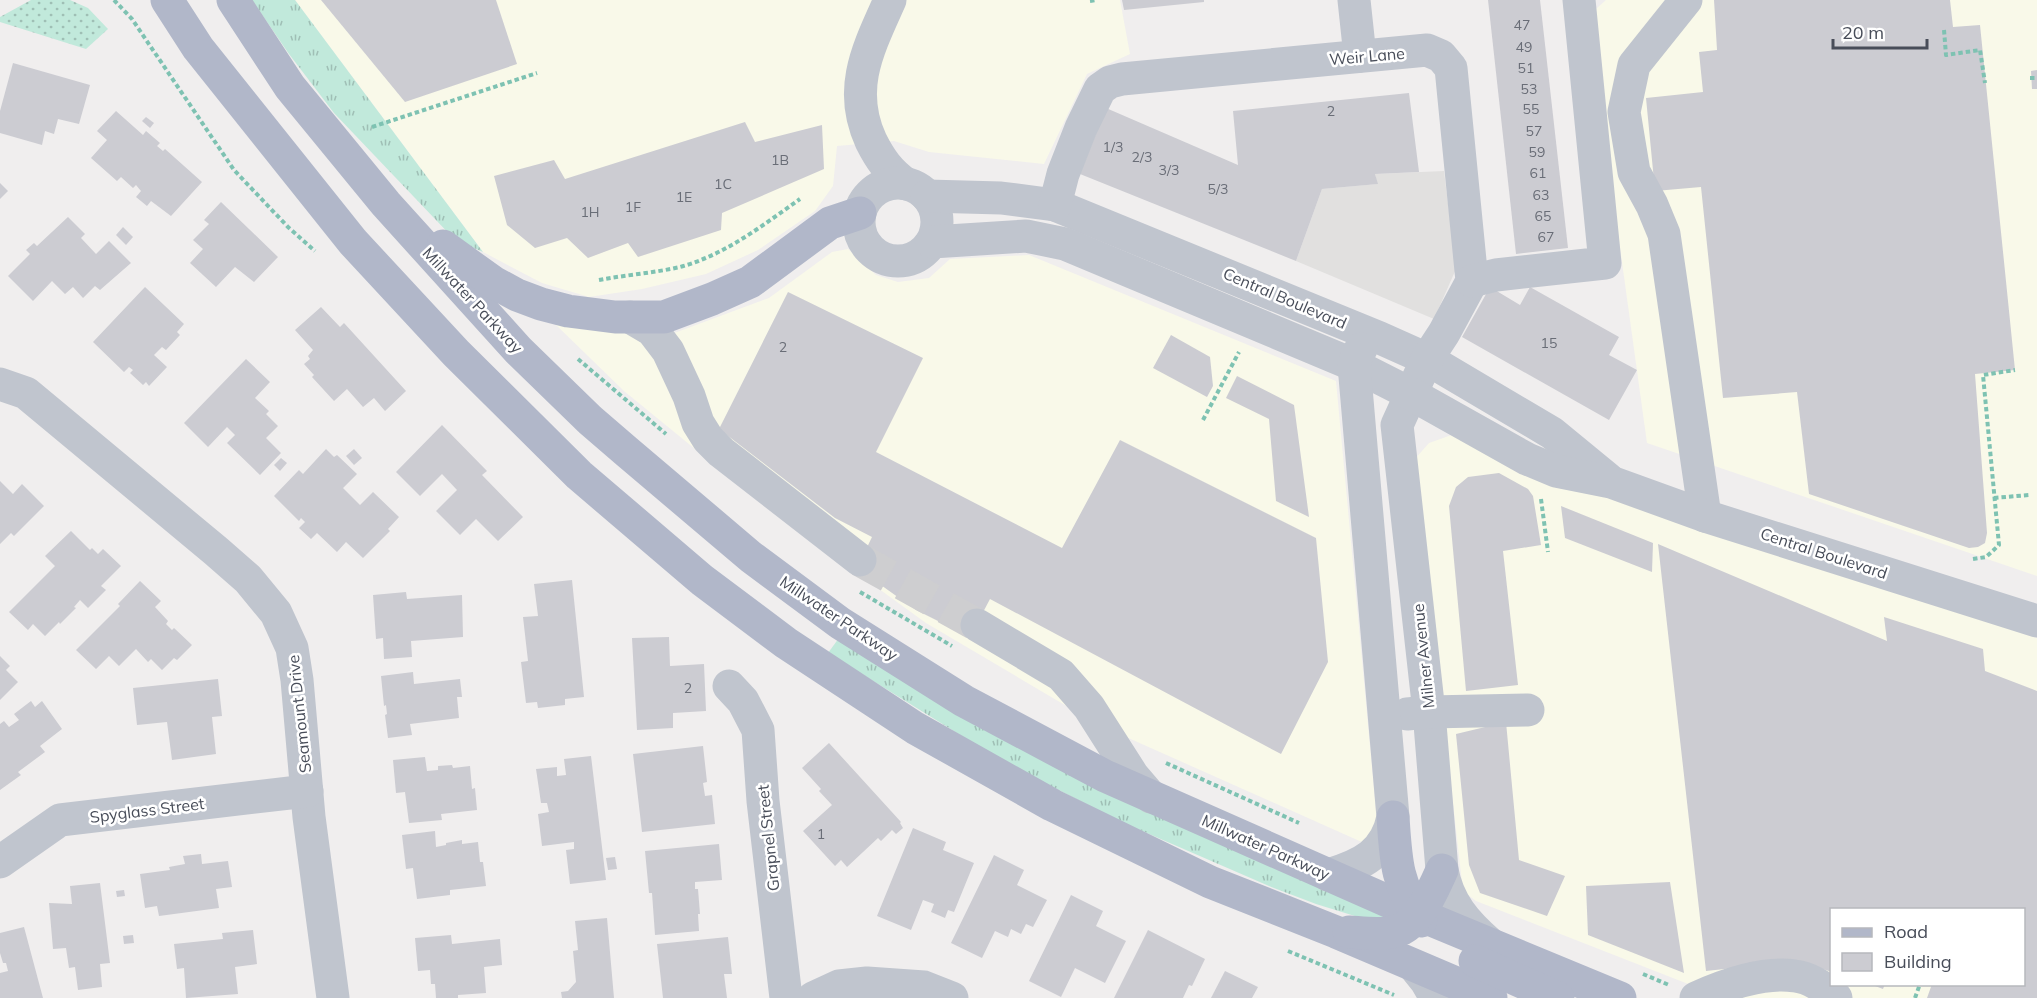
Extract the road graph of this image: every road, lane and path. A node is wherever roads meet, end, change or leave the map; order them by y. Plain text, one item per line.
1 (144, 0) edge
2 (167, 0) edge
3 (233, 0) edge
4 (890, 0) edge
5 (1097, 0) edge
6 (1354, 0) edge
7 (1579, 0) edge
8 (1686, 0) edge
9 (1090, 1) edge
10 (1944, 30) dead end
11 (198, 48) junction
12 (1360, 56) junction
13 (537, 73) dead end
14 (2030, 78) dead end
15 (2037, 78) edge
16 (1985, 83) dead end
17 (372, 127) dead end
18 (916, 190) junction
19 (800, 199) dead end
20 (386, 204) junction
21 (1055, 205) junction
22 (860, 213) junction
23 (932, 242) junction
24 (592, 282) dead end
25 (1472, 282) junction
26 (630, 317) junction
27 (1380, 338) junction
28 (1240, 351) dead end
29 (573, 355) dead end
30 (1426, 359) junction
31 (1354, 365) junction
32 (2015, 370) dead end
33 (0, 384) edge
34 (1411, 394) junction
35 (1203, 420) dead end
36 (671, 438) dead end
37 (1611, 482) junction
38 (2029, 495) dead end
39 (1541, 497) dead end
40 (1994, 498) junction
41 (1705, 516) junction
42 (1548, 552) dead end
43 (1973, 559) dead end
44 (856, 572) joint
45 (2037, 621) edge
46 (969, 638) joint
47 (729, 686) dead end
48 (1528, 710) dead end
49 (1429, 712) junction
50 (1386, 717) junction
51 (1160, 761) dead end
52 (307, 791) junction
53 (1151, 797) junction
54 (1393, 817) junction
55 (1307, 827) dead end
56 (0, 862) edge
57 (1442, 870) junction
58 (1328, 875) junction
59 (1417, 914) junction
60 (1336, 932) junction
61 (1490, 944) junction
62 (1414, 966) junction
63 (333, 998) edge
64 (786, 998) edge
65 (813, 998) edge
66 (952, 998) edge
67 (1436, 998) edge
68 (1491, 998) edge
69 (1558, 998) edge
70 (1620, 998) edge
71 (1696, 998) edge
72 (1836, 998) edge

1 - 11 main road
2 - 11 main road
3 - 20 main road, Millwater Parkway
4 - 18 street
5 - 9 path
6 - 12 street
7 - 25 street
8 - 41 street
10 - 16 path
11 - 60 main road
12 - 21 street, Weir Lane
12 - 25 street, Weir Lane
13 - 17 path
14 - 15 path
18 - 21 street, Central Boulevard
18 - 22 street
18 - 23 street
19 - 24 path
20 - 26 main road
20 - 53 main road, Millwater Parkway
21 - 27 street, Central Boulevard
22 - 23 street
22 - 26 main road
23 - 31 street, Central Boulevard
25 - 30 street
26 - 44 street
27 - 30 street, Central Boulevard
27 - 31 street
28 - 35 path
29 - 36 path
30 - 34 street, Milner Avenue
30 - 37 street, Central Boulevard
31 - 34 street, Central Boulevard
31 - 50 street
32 - 40 path
33 - 52 street, Seamount Drive
34 - 37 street, Central Boulevard
34 - 49 street, Milner Avenue
37 - 41 street, Central Boulevard
38 - 40 path
39 - 42 path
40 - 43 path
41 - 45 street, Central Boulevard
44 - 46 path
46 - 53 street
47 - 64 street, Grapnel Street
48 - 49 street
49 - 50 street
49 - 57 street, Milner Avenue
50 - 54 street
51 - 55 path
52 - 56 street, Spyglass Street
52 - 63 street, Seamount Drive
53 - 58 main road, Millwater Parkway
54 - 58 street
54 - 59 main road
57 - 59 main road
57 - 61 street, Milner Avenue
58 - 59 main road, Millwater Parkway
59 - 60 main road
59 - 61 main road, Millwater Parkway
59 - 69 main road
60 - 62 main road
61 - 70 main road, Millwater Parkway
62 - 67 street
62 - 68 main road
65 - 66 street
71 - 72 street

